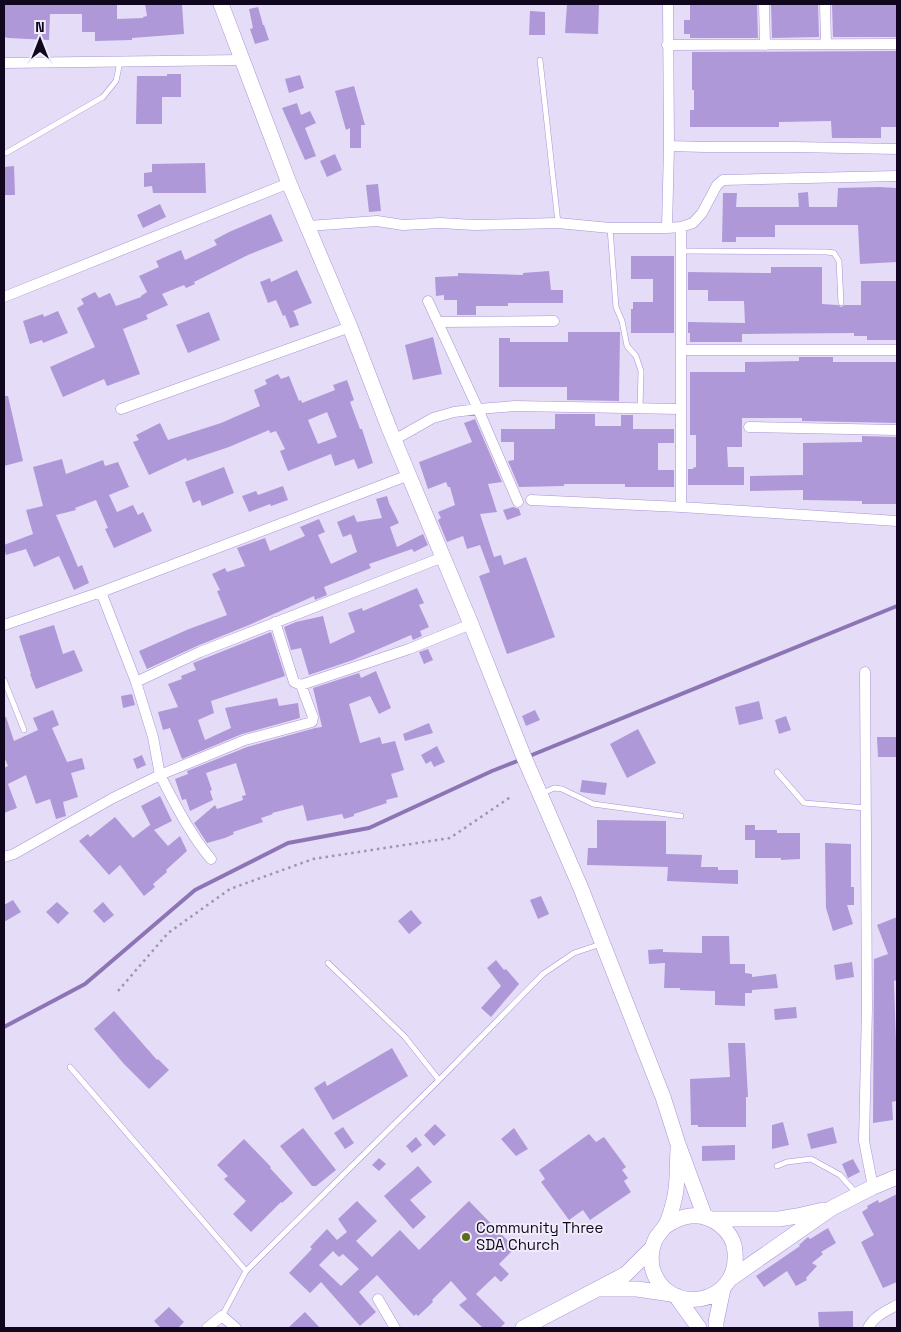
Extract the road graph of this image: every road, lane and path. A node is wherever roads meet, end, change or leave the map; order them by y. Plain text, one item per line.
1 (221, 4) edge
2 (668, 4) edge
3 (764, 4) edge
4 (825, 4) edge
5 (826, 44) junction
6 (897, 44) edge
7 (668, 45) junction
8 (765, 45) junction
9 (242, 60) junction
10 (540, 60) dead end
11 (120, 62) junction
12 (4, 63) edge
13 (669, 146) junction
14 (897, 149) edge
15 (6, 153) dead end
16 (897, 176) edge
17 (289, 183) junction
18 (558, 224) junction
19 (308, 226) junction
20 (681, 227) junction
21 (610, 228) junction
22 (667, 228) junction
23 (681, 251) junction
24 (4, 298) edge
25 (428, 301) dead end
26 (841, 303) dead end
27 (554, 321) dead end
28 (438, 322) junction
29 (350, 327) junction
30 (681, 350) junction
31 (897, 350) edge
32 (640, 408) junction
33 (680, 408) junction
34 (120, 409) dead end
35 (478, 409) junction
36 (749, 427) dead end
37 (897, 430) edge
38 (394, 440) junction
39 (408, 475) junction
40 (532, 500) dead end
41 (518, 502) dead end
42 (681, 507) junction
43 (897, 521) edge
44 (442, 557) junction
45 (101, 592) junction
46 (275, 622) junction
47 (471, 624) junction
48 (4, 625) edge
49 (866, 672) dead end
50 (4, 680) edge
51 (136, 682) junction
52 (301, 685) junction
53 (24, 730) dead end
54 (777, 772) dead end
55 (160, 775) junction
56 (540, 794) junction
57 (512, 796) dead end
58 (866, 808) junction
59 (680, 816) dead end
60 (4, 857) edge
61 (211, 859) dead end
62 (602, 944) junction
63 (328, 963) dead end
64 (118, 991) dead end
65 (70, 1067) dead end
66 (439, 1080) junction
67 (678, 1144) junction
68 (777, 1166) dead end
69 (897, 1177) edge
70 (873, 1187) junction
71 (858, 1195) junction
72 (832, 1208) junction
73 (709, 1218) junction
74 (666, 1226) junction
75 (652, 1248) junction
76 (246, 1271) junction
77 (726, 1284) junction
78 (595, 1289) junction
79 (673, 1295) junction
80 (378, 1299) dead end
81 (897, 1305) edge
82 (222, 1316) junction
83 (207, 1328) edge
84 (236, 1328) edge
85 (395, 1328) edge
86 (523, 1328) edge
87 (699, 1328) edge
88 (716, 1328) edge
89 (868, 1328) edge

1 - 9 street
2 - 7 street
3 - 8 street
4 - 5 street
5 - 6 street
5 - 8 street
7 - 8 street
7 - 13 street
9 - 11 street
9 - 17 street
10 - 18 lane
11 - 12 street
11 - 15 lane
13 - 14 street
13 - 22 street
16 - 20 street
17 - 19 street
17 - 24 street
18 - 19 street
18 - 21 street
19 - 29 street
20 - 22 street
20 - 23 street
21 - 22 street
21 - 32 lane
23 - 26 lane
23 - 30 street
25 - 28 street
27 - 28 street
28 - 35 street
29 - 34 street
29 - 38 street
30 - 31 street
30 - 33 street
32 - 33 street
32 - 35 street
33 - 42 street
35 - 38 street
35 - 41 street
36 - 37 street
38 - 39 street
39 - 44 street
39 - 45 street
40 - 42 street
42 - 43 street
44 - 46 street
44 - 47 street
45 - 48 street
45 - 51 street
46 - 51 street
46 - 52 street
47 - 52 street
47 - 56 street
49 - 58 street
50 - 53 lane
51 - 55 street
52 - 55 street
54 - 58 lane
55 - 60 street
55 - 61 street
56 - 59 lane
56 - 62 street
57 - 64 path
58 - 70 street
62 - 66 lane
62 - 67 street
63 - 66 lane
65 - 76 lane
66 - 76 lane
67 - 73 street
67 - 74 street
68 - 71 lane
69 - 70 street
70 - 71 street
71 - 72 street
72 - 73 street
72 - 77 street
73 - 74 street
73 - 77 street
74 - 75 street
75 - 78 street
75 - 79 street
76 - 82 lane
77 - 79 street
77 - 88 street
78 - 79 street
78 - 86 street
79 - 87 street
80 - 85 street
81 - 89 street
82 - 83 street
82 - 84 street

